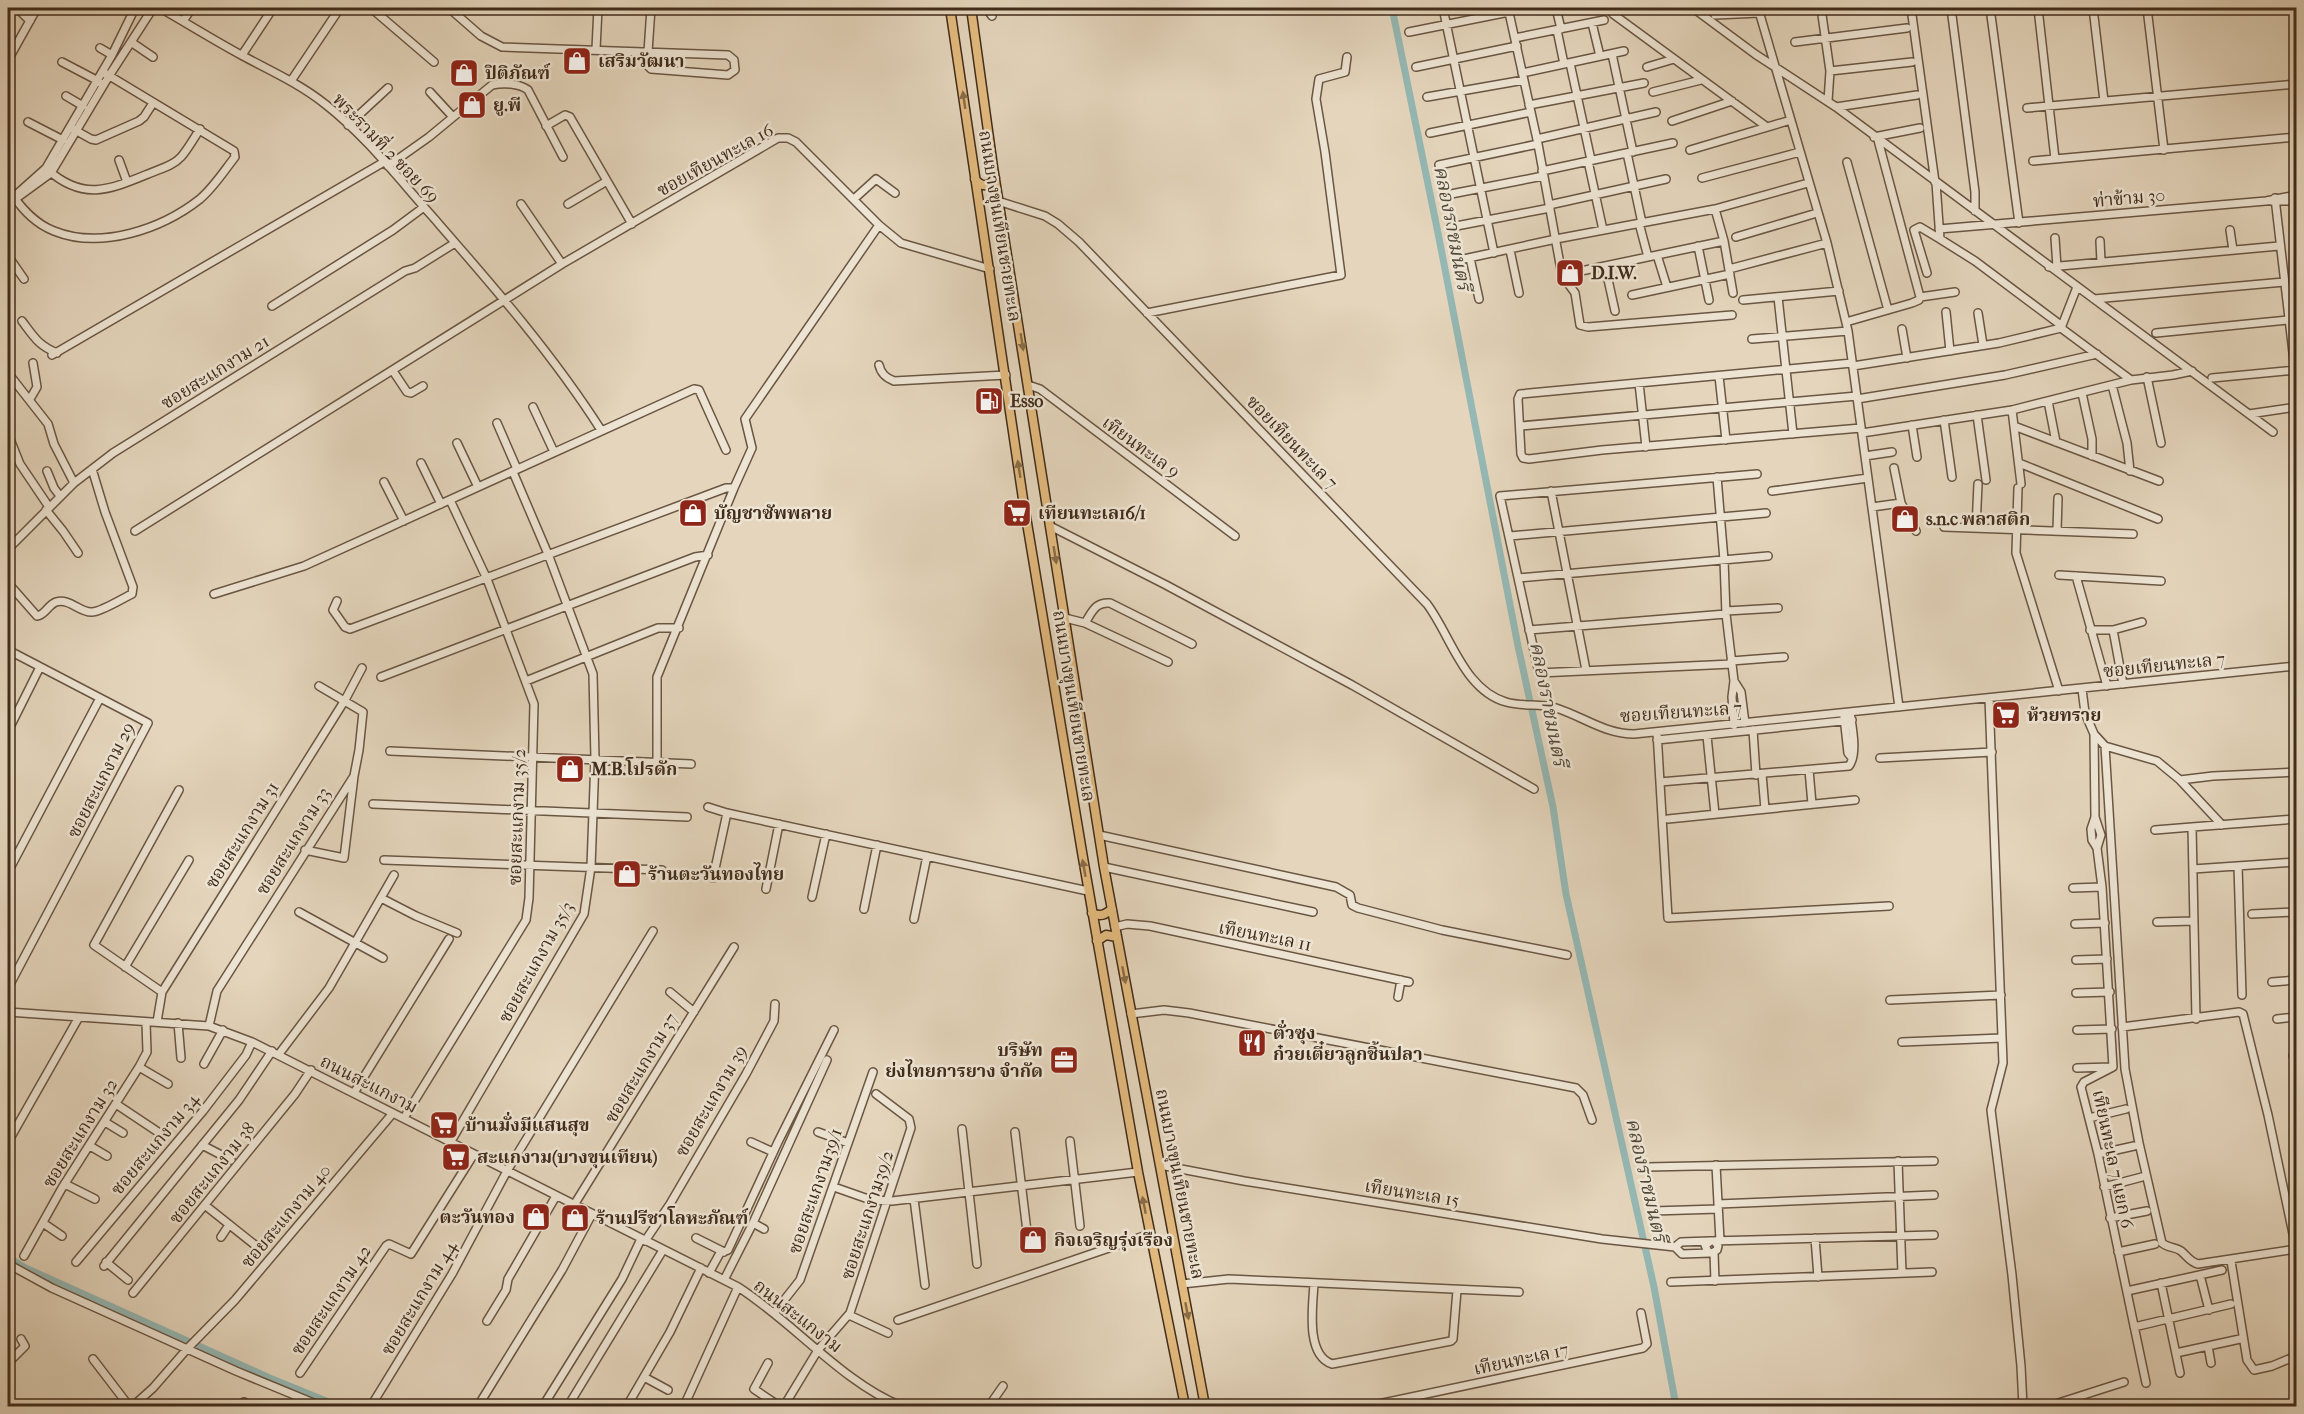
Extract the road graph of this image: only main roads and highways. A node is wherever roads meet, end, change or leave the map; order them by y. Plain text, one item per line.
1 (950, 8) edge
2 (972, 9) edge
3 (995, 178) junction
4 (975, 179) junction
5 (1112, 909) junction
6 (1092, 913) junction
7 (1117, 936) junction
8 (1097, 941) junction
9 (1185, 1407) edge
10 (1205, 1407) edge

4 -> 1 main road, ถนนบางขุนเทียนชายทะเล
2 - 3 main road, ถนนบางขุนเทียนชายทะเล
3 - 4 main road
3 -> 5 main road, ถนนบางขุนเทียนชายทะเล
6 -> 4 main road, ถนนบางขุนเทียนชายทะเล
5 - 6 main road
5 - 7 main road, ถนนบางขุนเทียนชายทะเล
6 - 8 main road, ถนนบางขุนเทียนชายทะเล
7 - 8 main road
7 -> 10 main road, ถนนบางขุนเทียนชายทะเล
9 -> 8 main road, ถนนบางขุนเทียนชายทะเล

